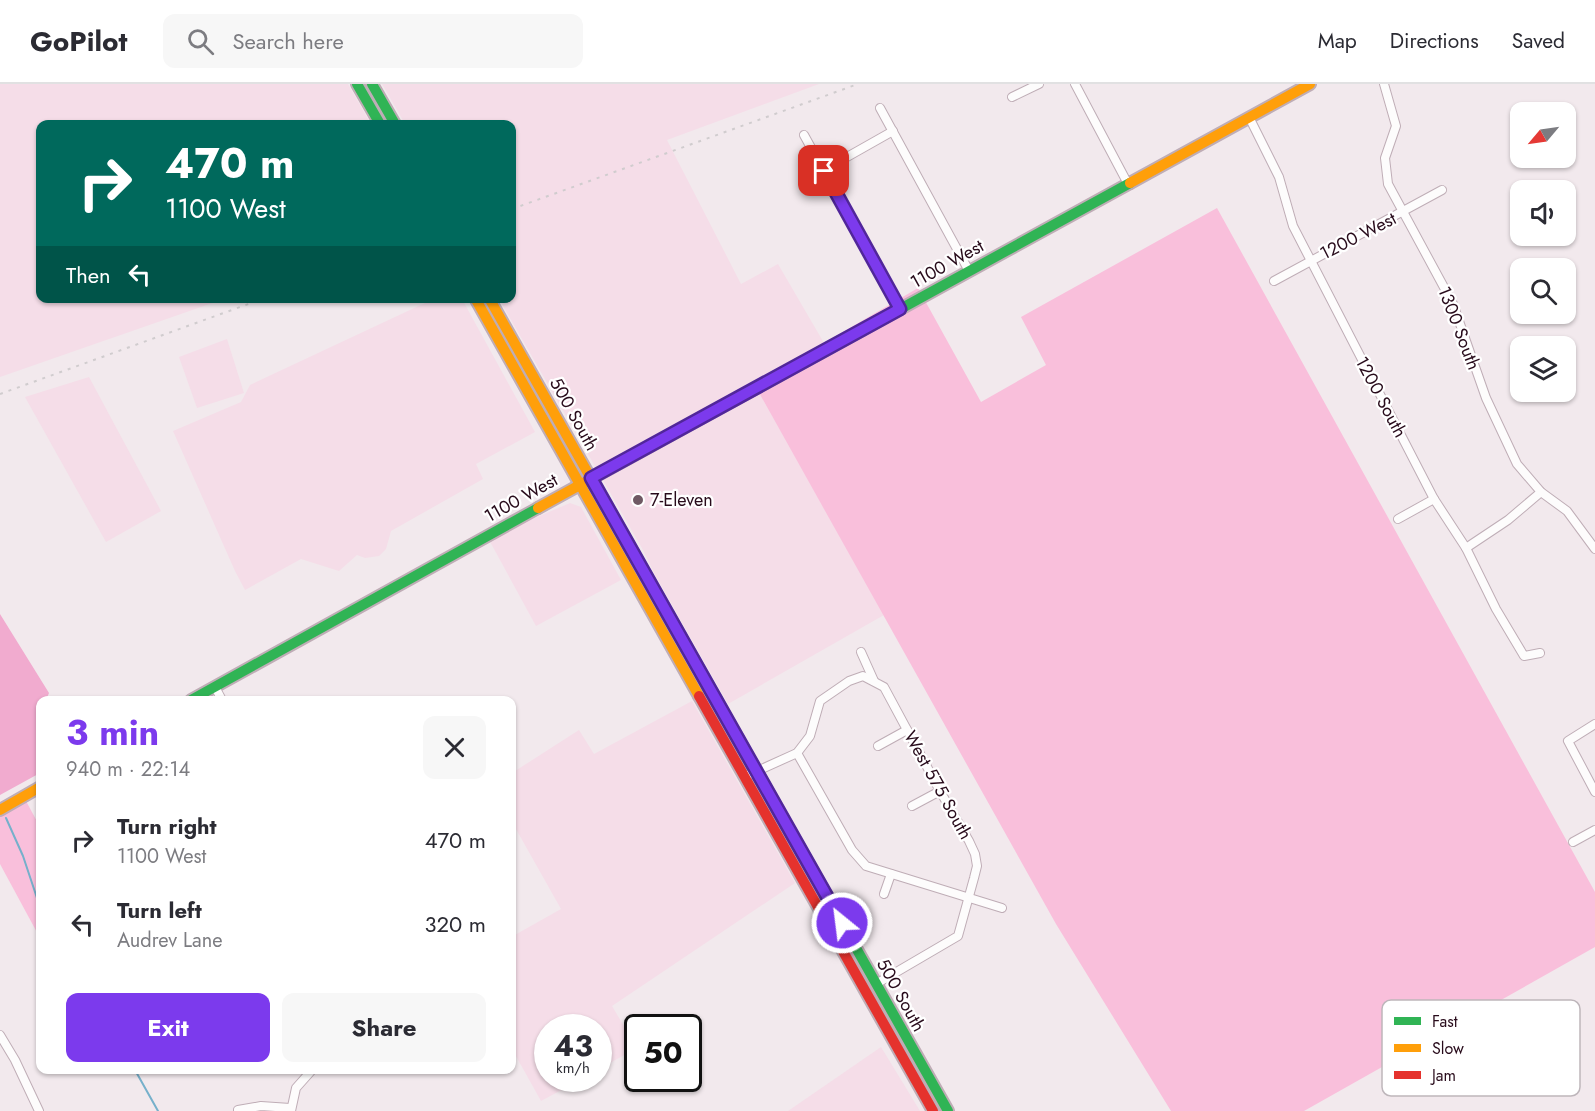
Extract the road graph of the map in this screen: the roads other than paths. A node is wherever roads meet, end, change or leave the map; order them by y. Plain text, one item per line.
1 (357, 84) edge
2 (372, 84) edge
3 (1039, 84) edge
4 (1075, 84) edge
5 (1310, 84) edge
6 (1384, 84) edge
7 (1012, 97) dead end
8 (880, 108) dead end
9 (1249, 117) junction
10 (378, 120) edge
11 (393, 120) edge
12 (893, 131) junction
13 (804, 135) dead end
14 (824, 171) junction
15 (1128, 184) junction
16 (1442, 190) dead end
17 (1404, 212) junction
18 (1310, 261) junction
19 (969, 271) junction
20 (1274, 280) dead end
21 (478, 303) edge
22 (492, 303) edge
23 (900, 309) junction
24 (591, 478) junction
25 (579, 484) junction
26 (1540, 492) junction
27 (1434, 499) junction
28 (1398, 519) dead end
29 (1466, 548) junction
30 (1595, 549) edge
31 (861, 652) dead end
32 (1540, 653) dead end
33 (874, 681) junction
34 (215, 687) junction
35 (205, 696) edge
36 (220, 696) edge
37 (1595, 724) edge
38 (907, 730) junction
39 (878, 746) dead end
40 (797, 753) junction
41 (755, 771) junction
42 (744, 777) junction
43 (36, 789) edge
44 (940, 791) junction
45 (1595, 792) edge
46 (912, 806) dead end
47 (0, 810) edge
48 (1595, 830) edge
49 (1573, 842) dead end
50 (891, 874) junction
51 (884, 894) dead end
52 (969, 897) junction
53 (1002, 908) dead end
54 (876, 984) junction
55 (0, 1035) edge
56 (308, 1074) edge
57 (238, 1110) edge
58 (290, 1110) edge
59 (39, 1111) edge
60 (933, 1111) edge
61 (948, 1111) edge

1 - 10 main road
2 - 11 main road
3 - 7 street
4 - 15 street
5 - 9 main road, 1100 West
6 - 17 street, 1300 South
8 - 12 street
9 - 15 main road, 1100 West
9 - 18 street, 1200 South
12 - 14 street
12 - 19 street
13 - 14 street
14 - 23 street
15 - 19 main road, 1100 West
16 - 17 street, 1200 West
17 - 18 street, 1200 West
17 - 26 street, 1300 South
18 - 20 street, 1200 West
18 - 27 street, 1200 South
19 - 23 main road, 1100 West
21 - 25 main road, 500 South
22 - 24 main road, 500 South
23 - 24 main road, 1100 West
24 - 25 main road, 1100 West
24 - 41 main road, 500 South
25 - 34 main road, 1100 West
25 - 42 main road, 500 South
26 - 29 street
26 - 30 street, 1300 South
27 - 28 street
27 - 29 street, 1200 South
29 - 32 street, 1200 South
31 - 33 street, West 575 South
33 - 38 street, West 575 South
33 - 40 street
34 - 35 main road, 1100 West
34 - 36 street
37 - 45 street
38 - 39 street
38 - 44 street, West 575 South
40 - 41 street
40 - 50 street
41 - 42 street
41 - 54 main road, 500 South
42 - 60 main road, 500 South
43 - 47 main road
44 - 46 street
44 - 52 street, West 575 South
48 - 49 street
50 - 51 street
50 - 52 street
52 - 53 street
52 - 54 street, West 575 South
54 - 61 main road, 500 South
55 - 59 street
56 - 58 street
57 - 58 street

